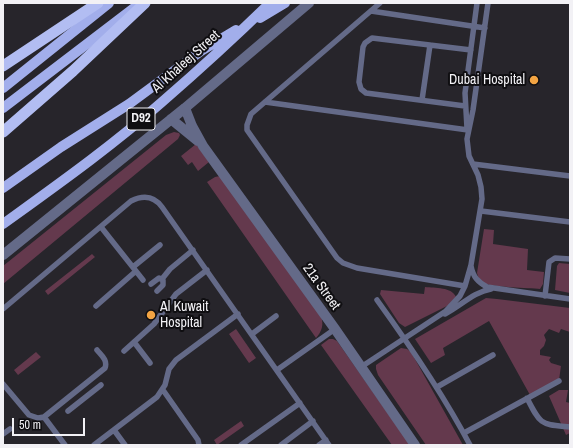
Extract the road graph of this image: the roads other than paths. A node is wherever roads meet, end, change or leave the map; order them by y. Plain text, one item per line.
1 (98, 3) edge
2 (109, 3) edge
3 (140, 3) edge
4 (145, 3) edge
5 (270, 3) edge
6 (285, 3) edge
7 (310, 3) edge
8 (380, 3) edge
9 (477, 3) edge
10 (488, 3) edge
11 (371, 11) junction
12 (249, 24) junction
13 (474, 27) junction
14 (484, 28) junction
15 (430, 45) junction
16 (471, 50) junction
17 (3, 66) edge
18 (3, 88) edge
19 (422, 100) junction
20 (265, 102) junction
21 (465, 106) junction
22 (3, 108) edge
23 (185, 108) junction
24 (171, 119) junction
25 (468, 130) junction
26 (3, 132) edge
27 (203, 146) junction
28 (473, 164) junction
29 (570, 176) edge
30 (3, 188) edge
31 (481, 211) junction
32 (570, 222) edge
33 (3, 224) edge
34 (101, 226) junction
35 (160, 245) dead end
36 (193, 250) junction
37 (3, 256) edge
38 (570, 259) edge
39 (471, 265) junction
40 (135, 269) junction
41 (207, 270) junction
42 (162, 279) junction
43 (143, 280) dead end
44 (151, 284) dead end
45 (465, 286) junction
46 (494, 289) junction
47 (157, 291) dead end
48 (545, 296) junction
49 (570, 299) edge
50 (377, 300) dead end
51 (96, 306) dead end
52 (3, 310) edge
53 (238, 314) junction
54 (276, 316) dead end
55 (437, 317) junction
56 (335, 329) junction
57 (252, 334) junction
58 (405, 338) junction
59 (134, 342) junction
60 (97, 350) dead end
61 (124, 351) dead end
62 (493, 355) dead end
63 (150, 363) dead end
64 (361, 367) junction
65 (277, 370) junction
66 (559, 381) dead end
67 (3, 384) edge
68 (101, 385) dead end
69 (437, 387) junction
70 (79, 389) junction
71 (163, 390) junction
72 (86, 397) junction
73 (527, 398) junction
74 (300, 403) junction
75 (68, 411) dead end
76 (44, 417) junction
77 (313, 421) junction
78 (570, 427) edge
79 (10, 429) dead end
80 (114, 430) junction
81 (464, 433) junction
82 (3, 434) edge
83 (328, 443) edge
84 (65, 445) edge
85 (94, 445) edge
86 (125, 445) edge
87 (199, 445) edge
88 (242, 445) edge
89 (281, 445) edge
90 (319, 445) edge
91 (415, 445) edge
92 (470, 445) edge

1 - 17 highway
2 - 18 main road
3 - 22 main road
4 - 26 highway
5 - 12 main road, Al Khaleej Street / D92
6 - 12 main road
7 - 23 street
8 - 11 lane
9 - 13 lane
10 - 14 lane
11 - 13 lane
11 - 20 lane
12 - 30 main road
12 - 33 main road, Al Khaleej Street / D92
13 - 14 lane
13 - 16 lane
14 - 25 lane
15 - 16 lane
15 - 19 lane
15 - 19 lane
16 - 21 lane
19 - 21 lane
20 - 25 lane
20 - 45 lane
21 - 25 lane
23 - 24 street
23 - 27 street, 21a Street
24 - 27 street, 21a Street
24 - 37 street
25 - 28 lane
27 - 56 street, 21a Street
28 - 29 lane
28 - 31 lane
31 - 32 lane
31 - 39 lane
34 - 36 lane
34 - 40 lane
34 - 52 lane
35 - 40 lane
36 - 41 lane
36 - 42 lane
38 - 48 lane
39 - 45 lane
39 - 46 lane
40 - 43 lane
40 - 51 lane
41 - 53 lane
41 - 59 lane
42 - 44 lane
42 - 47 lane
45 - 55 lane
46 - 48 lane
46 - 55 lane
48 - 49 lane
50 - 58 lane
53 - 57 lane
53 - 71 lane
54 - 57 lane
55 - 58 lane
56 - 64 street, 21a Street
56 - 65 lane
57 - 65 lane
58 - 64 lane
58 - 69 lane
59 - 61 lane
59 - 63 lane
60 - 70 lane
62 - 69 lane
64 - 91 street, 21a Street
65 - 74 lane
66 - 73 lane
67 - 76 lane
68 - 72 lane
69 - 81 lane
70 - 72 lane
70 - 76 lane
71 - 80 lane
71 - 87 lane
72 - 75 lane
73 - 78 lane
73 - 81 lane
74 - 77 lane
74 - 88 lane
76 - 84 lane
77 - 83 lane
77 - 89 lane
79 - 82 lane
80 - 85 lane
80 - 86 lane
81 - 92 lane
83 - 90 lane

